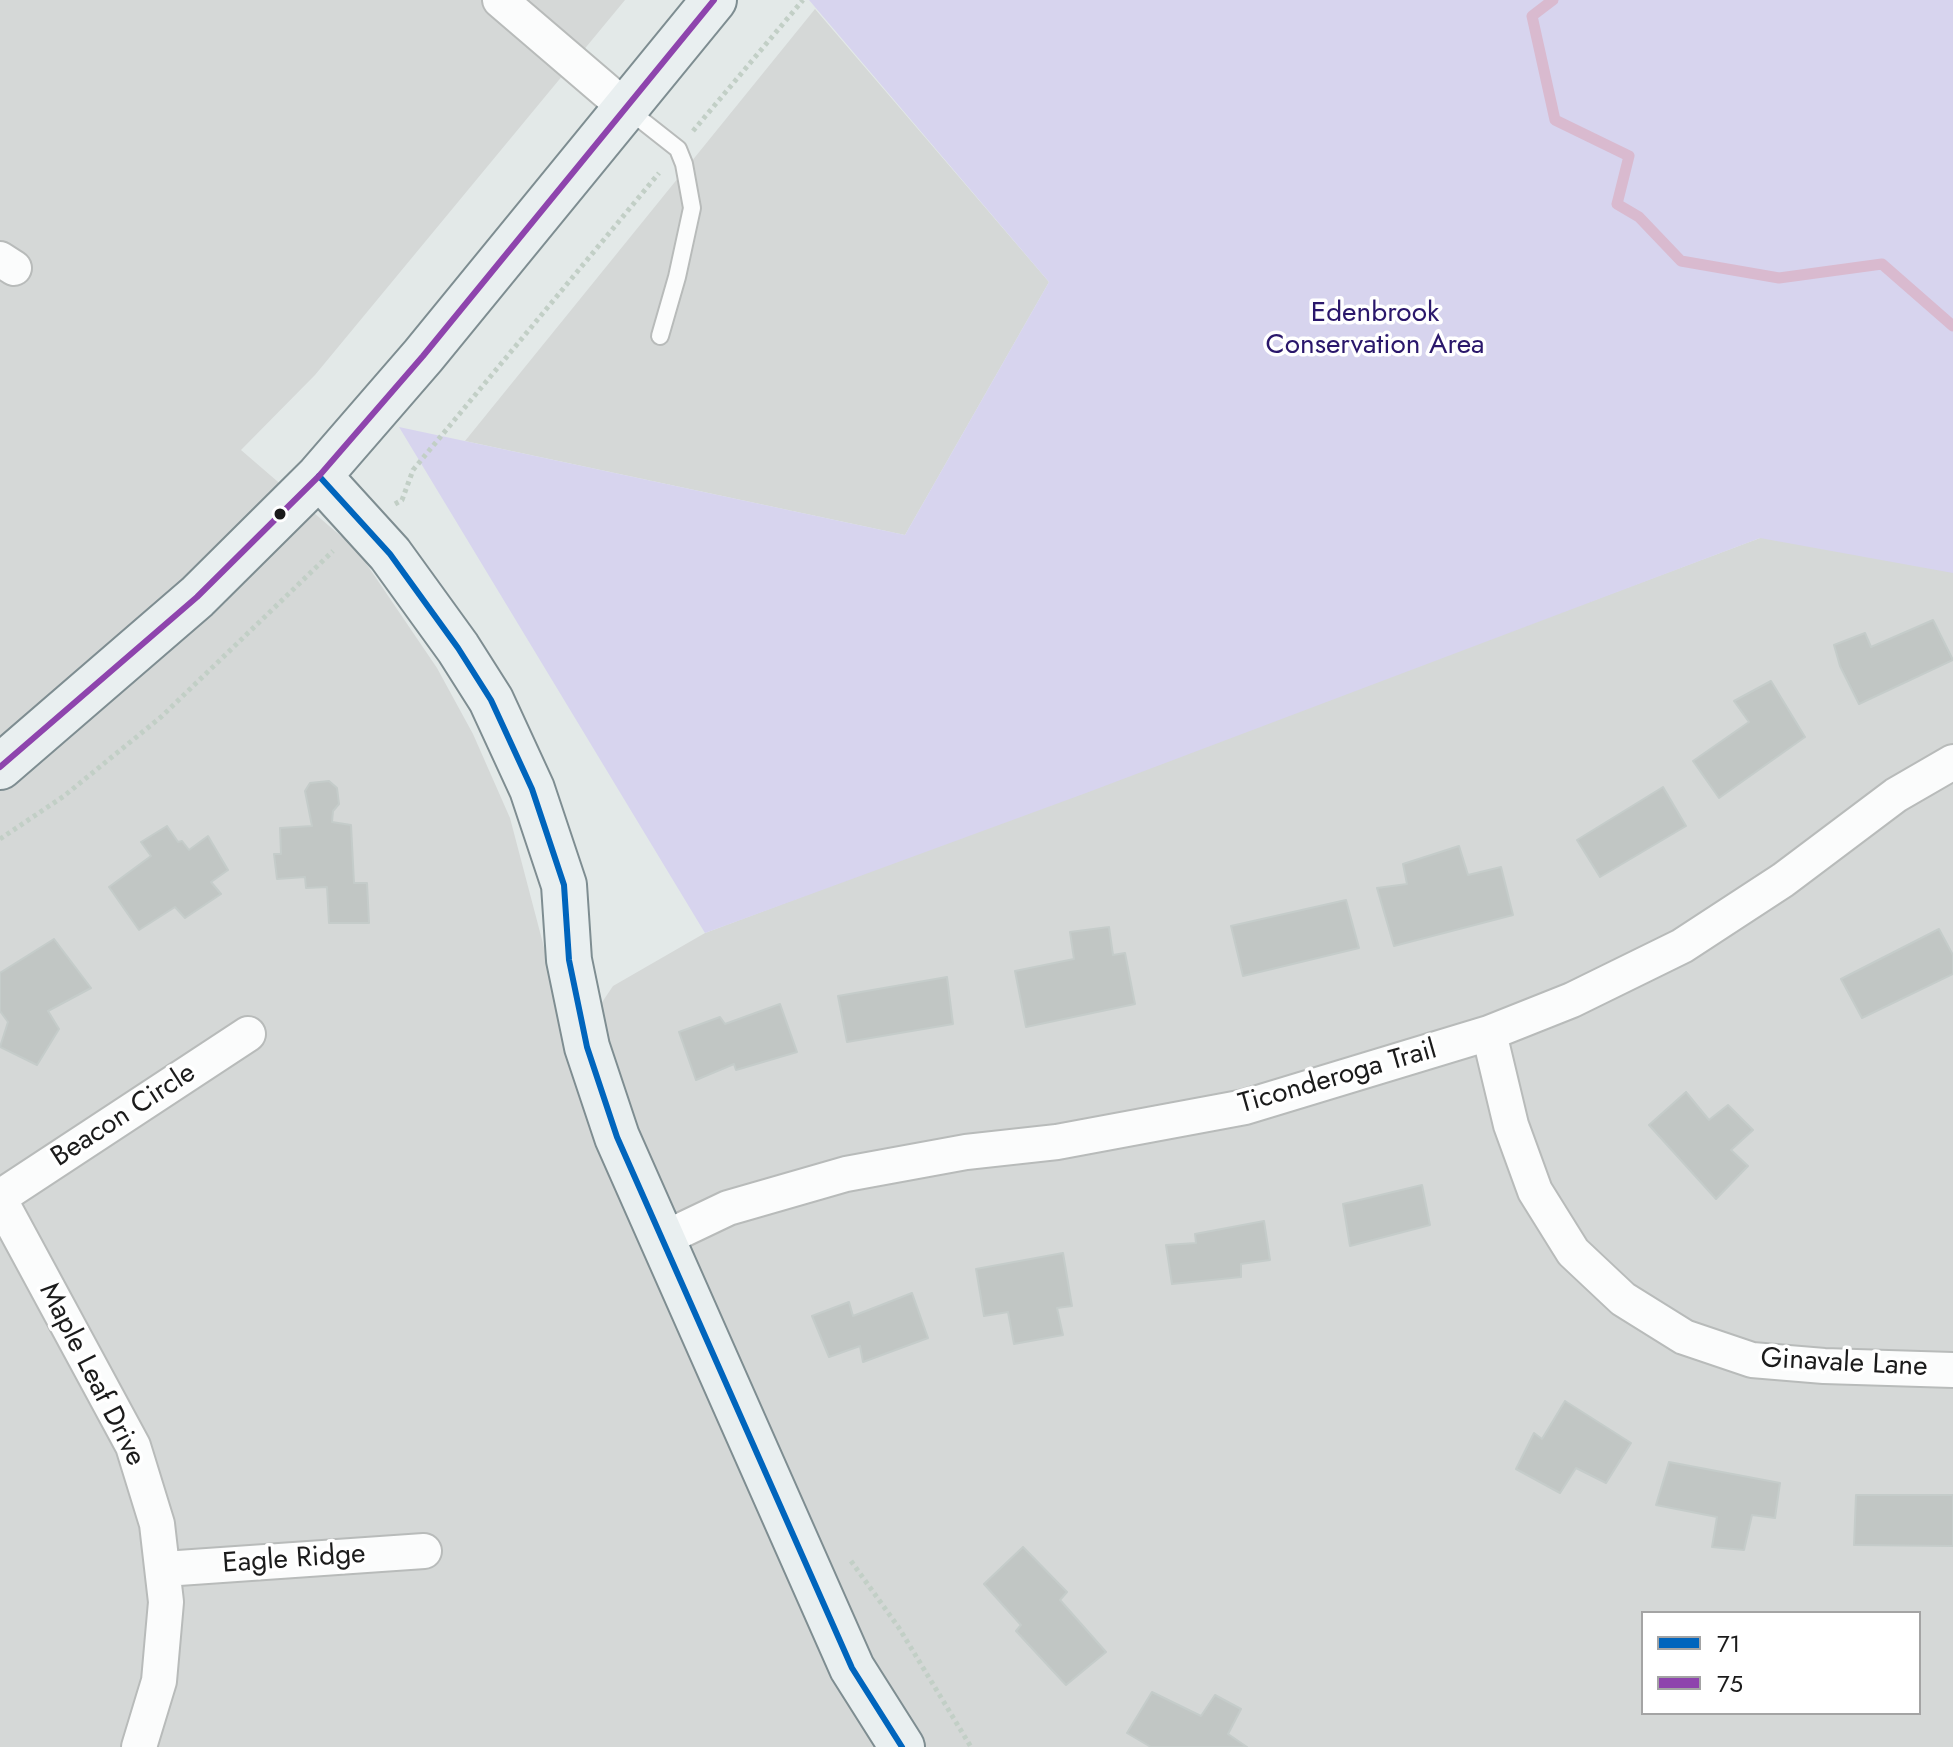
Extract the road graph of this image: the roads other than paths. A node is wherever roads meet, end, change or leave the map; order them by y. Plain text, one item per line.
1 (500, 0) edge
2 (714, 0) edge
3 (626, 108) junction
4 (660, 336) dead end
5 (319, 476) junction
6 (1953, 762) edge
7 (0, 767) edge
8 (1489, 1033) junction
9 (248, 1034) dead end
10 (0, 1199) edge
11 (663, 1239) junction
12 (1953, 1370) edge
13 (424, 1551) dead end
14 (164, 1569) junction
15 (139, 1747) edge
16 (902, 1747) edge

1 - 3 street
2 - 3 street
3 - 4 lane
3 - 5 street
5 - 7 street
5 - 11 street
6 - 8 street, Ticonderoga Trail
8 - 11 street, Ticonderoga Trail
8 - 12 street, Ginavale Lane
9 - 10 street, Beacon Circle
10 - 14 street, Maple Leaf Drive
11 - 16 street
13 - 14 street, Eagle Ridge
14 - 15 street, Maple Leaf Drive

